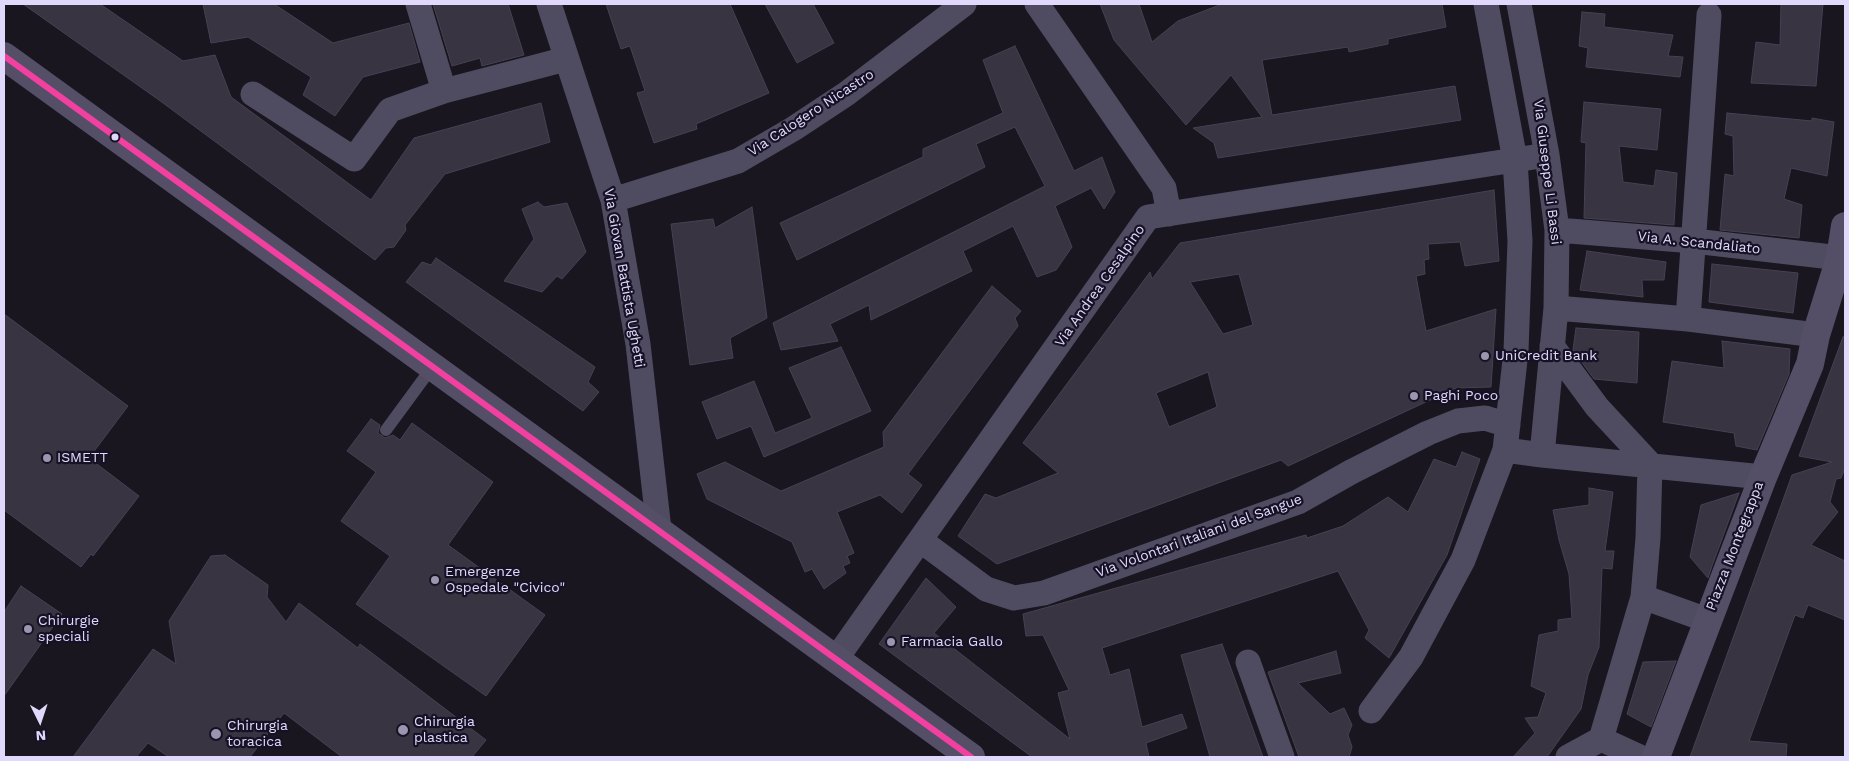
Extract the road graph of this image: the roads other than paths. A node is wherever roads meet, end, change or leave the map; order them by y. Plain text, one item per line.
1 (418, 4) edge
2 (549, 4) edge
3 (964, 4) edge
4 (1037, 4) edge
5 (1486, 4) edge
6 (1519, 4) edge
7 (1709, 15) dead end
8 (4, 56) edge
9 (566, 59) junction
10 (444, 92) junction
11 (253, 94) dead end
12 (1548, 155) junction
13 (1515, 160) junction
14 (613, 200) junction
15 (1169, 214) junction
16 (1557, 230) junction
17 (1844, 238) edge
18 (1694, 242) junction
19 (1556, 308) junction
20 (1688, 319) junction
21 (1816, 335) junction
22 (1552, 346) junction
23 (433, 366) junction
24 (1508, 425) junction
25 (386, 430) dead end
26 (1505, 450) junction
27 (1542, 455) junction
28 (1650, 464) junction
29 (1763, 477) junction
30 (658, 530) junction
31 (920, 540) junction
32 (1643, 597) junction
33 (1707, 620) junction
34 (836, 659) junction
35 (1248, 662) dead end
36 (1371, 712) dead end
37 (1596, 748) edge
38 (971, 757) edge
39 (1282, 757) edge
40 (1568, 757) edge
41 (1640, 757) edge
42 (1656, 757) edge

1 - 10 street
2 - 9 street, Via Giovan Battista Ughetti
3 - 14 street, Via Calogero Nicastro
4 - 15 street
5 - 13 street
6 - 12 street, Via Giuseppe Li Bassi
7 - 18 street
8 - 23 street
9 - 10 street
9 - 14 street, Via Giovan Battista Ughetti
10 - 11 street
12 - 13 street, Via Andrea Cesalpino
12 - 16 street, Via Giuseppe Li Bassi
13 - 15 street, Via Andrea Cesalpino
13 - 24 street
14 - 30 street, Via Giovan Battista Ughetti
15 - 31 street, Via Andrea Cesalpino
16 - 18 street, Via A. Scandaliato
16 - 19 street, Via Giuseppe Li Bassi
17 - 18 street, Via A. Scandaliato
17 - 21 street
18 - 20 street
19 - 20 street
19 - 22 street, Via Giuseppe Li Bassi
20 - 21 street
21 - 29 street
22 - 27 street, Via Giuseppe Li Bassi
22 - 28 street
23 - 25 lane
23 - 30 street
24 - 26 street
24 - 31 street, Via Volontari Italiani del Sangue
26 - 27 street
26 - 36 street
27 - 28 street, Piazza Montegrappa
28 - 29 street, Piazza Montegrappa
28 - 32 street
29 - 33 street, Piazza Montegrappa
30 - 34 street
31 - 34 street, Via Andrea Cesalpino
32 - 33 street, Piazza Montegrappa
32 - 37 street
33 - 42 street, Piazza Montegrappa
34 - 38 street
35 - 39 street
37 - 40 street
37 - 41 street

